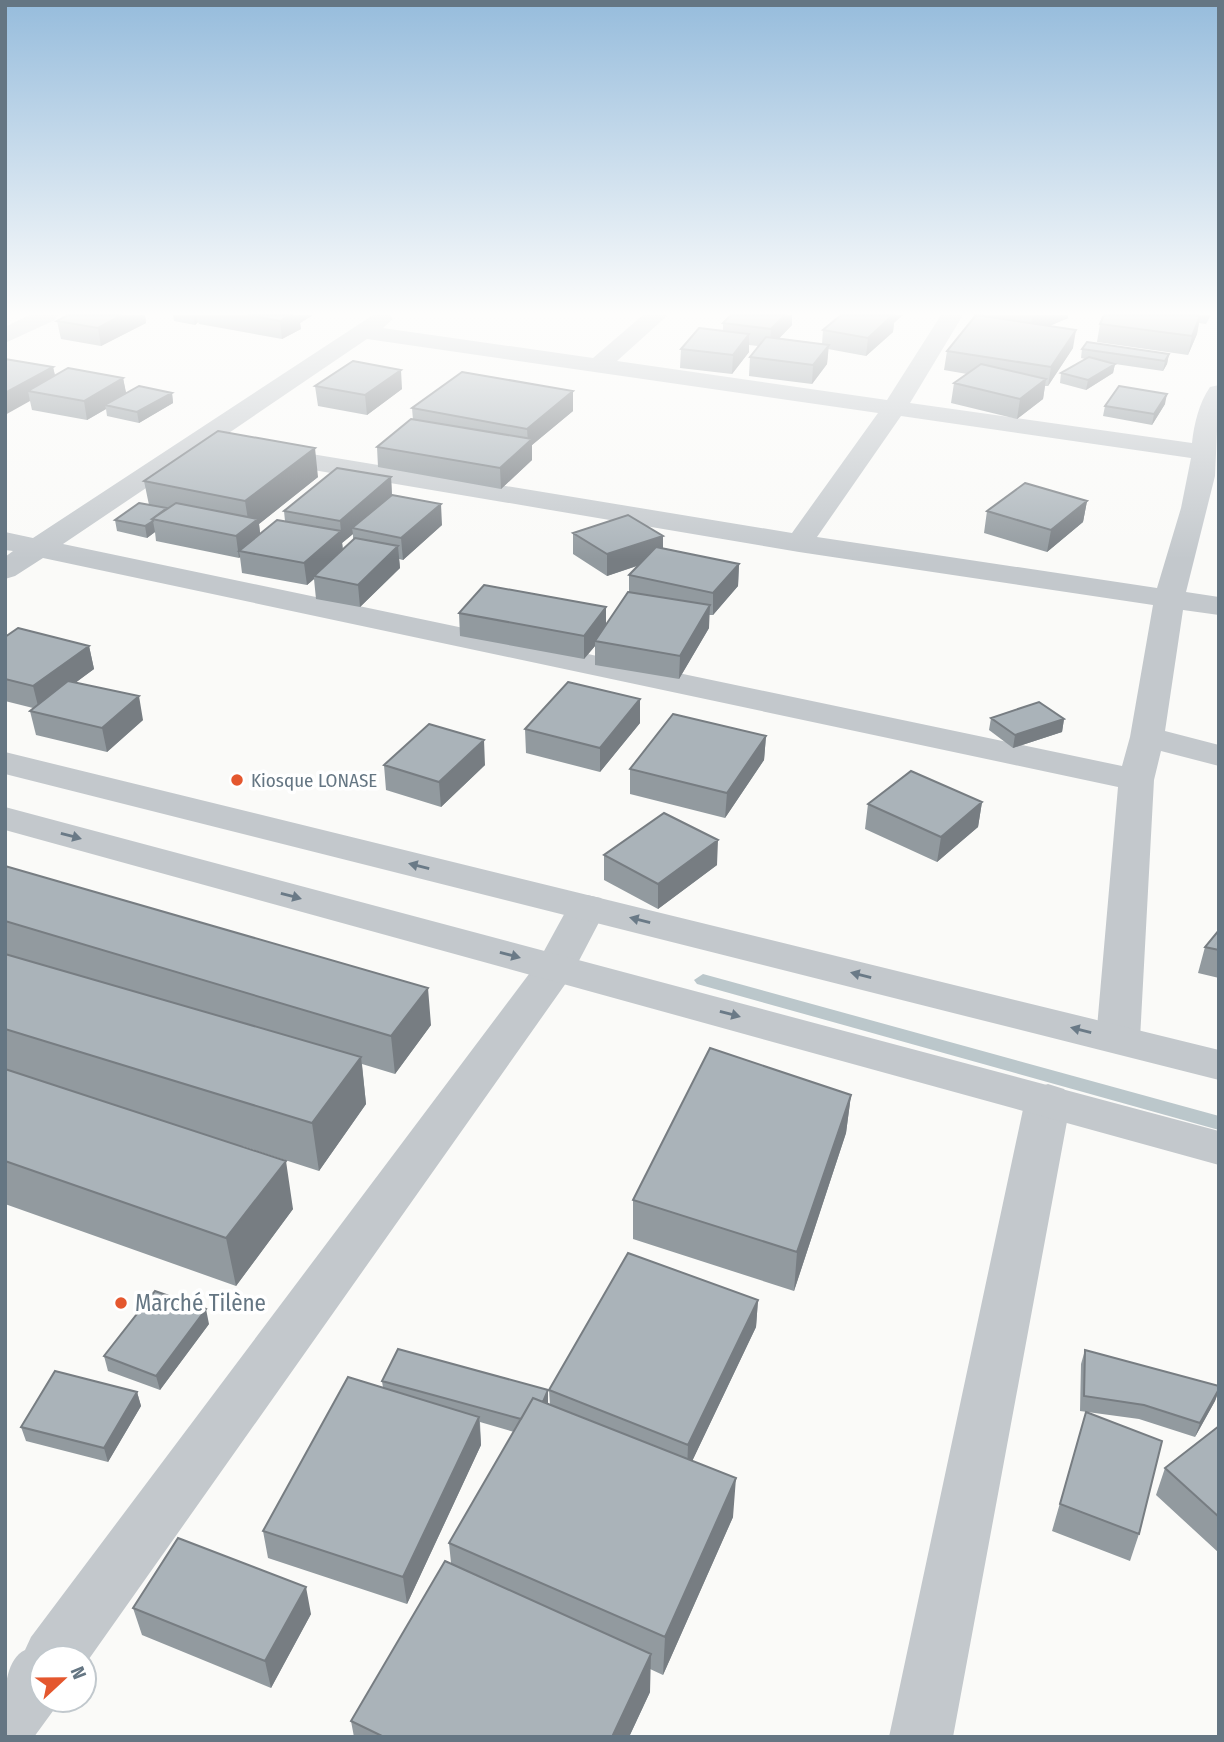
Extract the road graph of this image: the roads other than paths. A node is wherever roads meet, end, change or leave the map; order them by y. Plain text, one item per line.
1 (268, 396) edge
2 (799, 396) edge
3 (902, 396) edge
4 (1217, 396) edge
5 (893, 410) junction
6 (200, 443) junction
7 (1202, 452) junction
8 (5, 541) edge
9 (799, 543) junction
10 (40, 549) junction
11 (5, 570) edge
12 (1169, 599) junction
13 (1219, 606) edge
14 (1147, 737) junction
15 (1219, 755) edge
16 (5, 763) edge
17 (1136, 780) junction
18 (5, 818) edge
19 (587, 907) junction
20 (556, 967) junction
21 (1118, 1039) junction
22 (1219, 1065) edge
23 (1048, 1100) junction
24 (1219, 1148) edge
25 (63, 1644) edge
26 (28, 1693) edge
27 (5, 1724) edge
28 (921, 1737) edge

1 - 6 street
2 - 5 street
3 - 5 street
4 - 7 street
5 - 7 street
5 - 9 street
6 - 9 street
6 - 10 street
7 - 12 street
8 - 10 street
9 - 12 street
10 - 11 street
10 - 17 street
12 - 13 street
12 - 14 street
14 - 15 street
14 - 17 street
19 -> 16 street
17 - 21 street
18 -> 20 street
19 - 20 street
21 -> 19 street
20 -> 23 street
20 - 25 street
21 - 22 street
23 - 24 street
23 - 28 street
26 - 27 street

